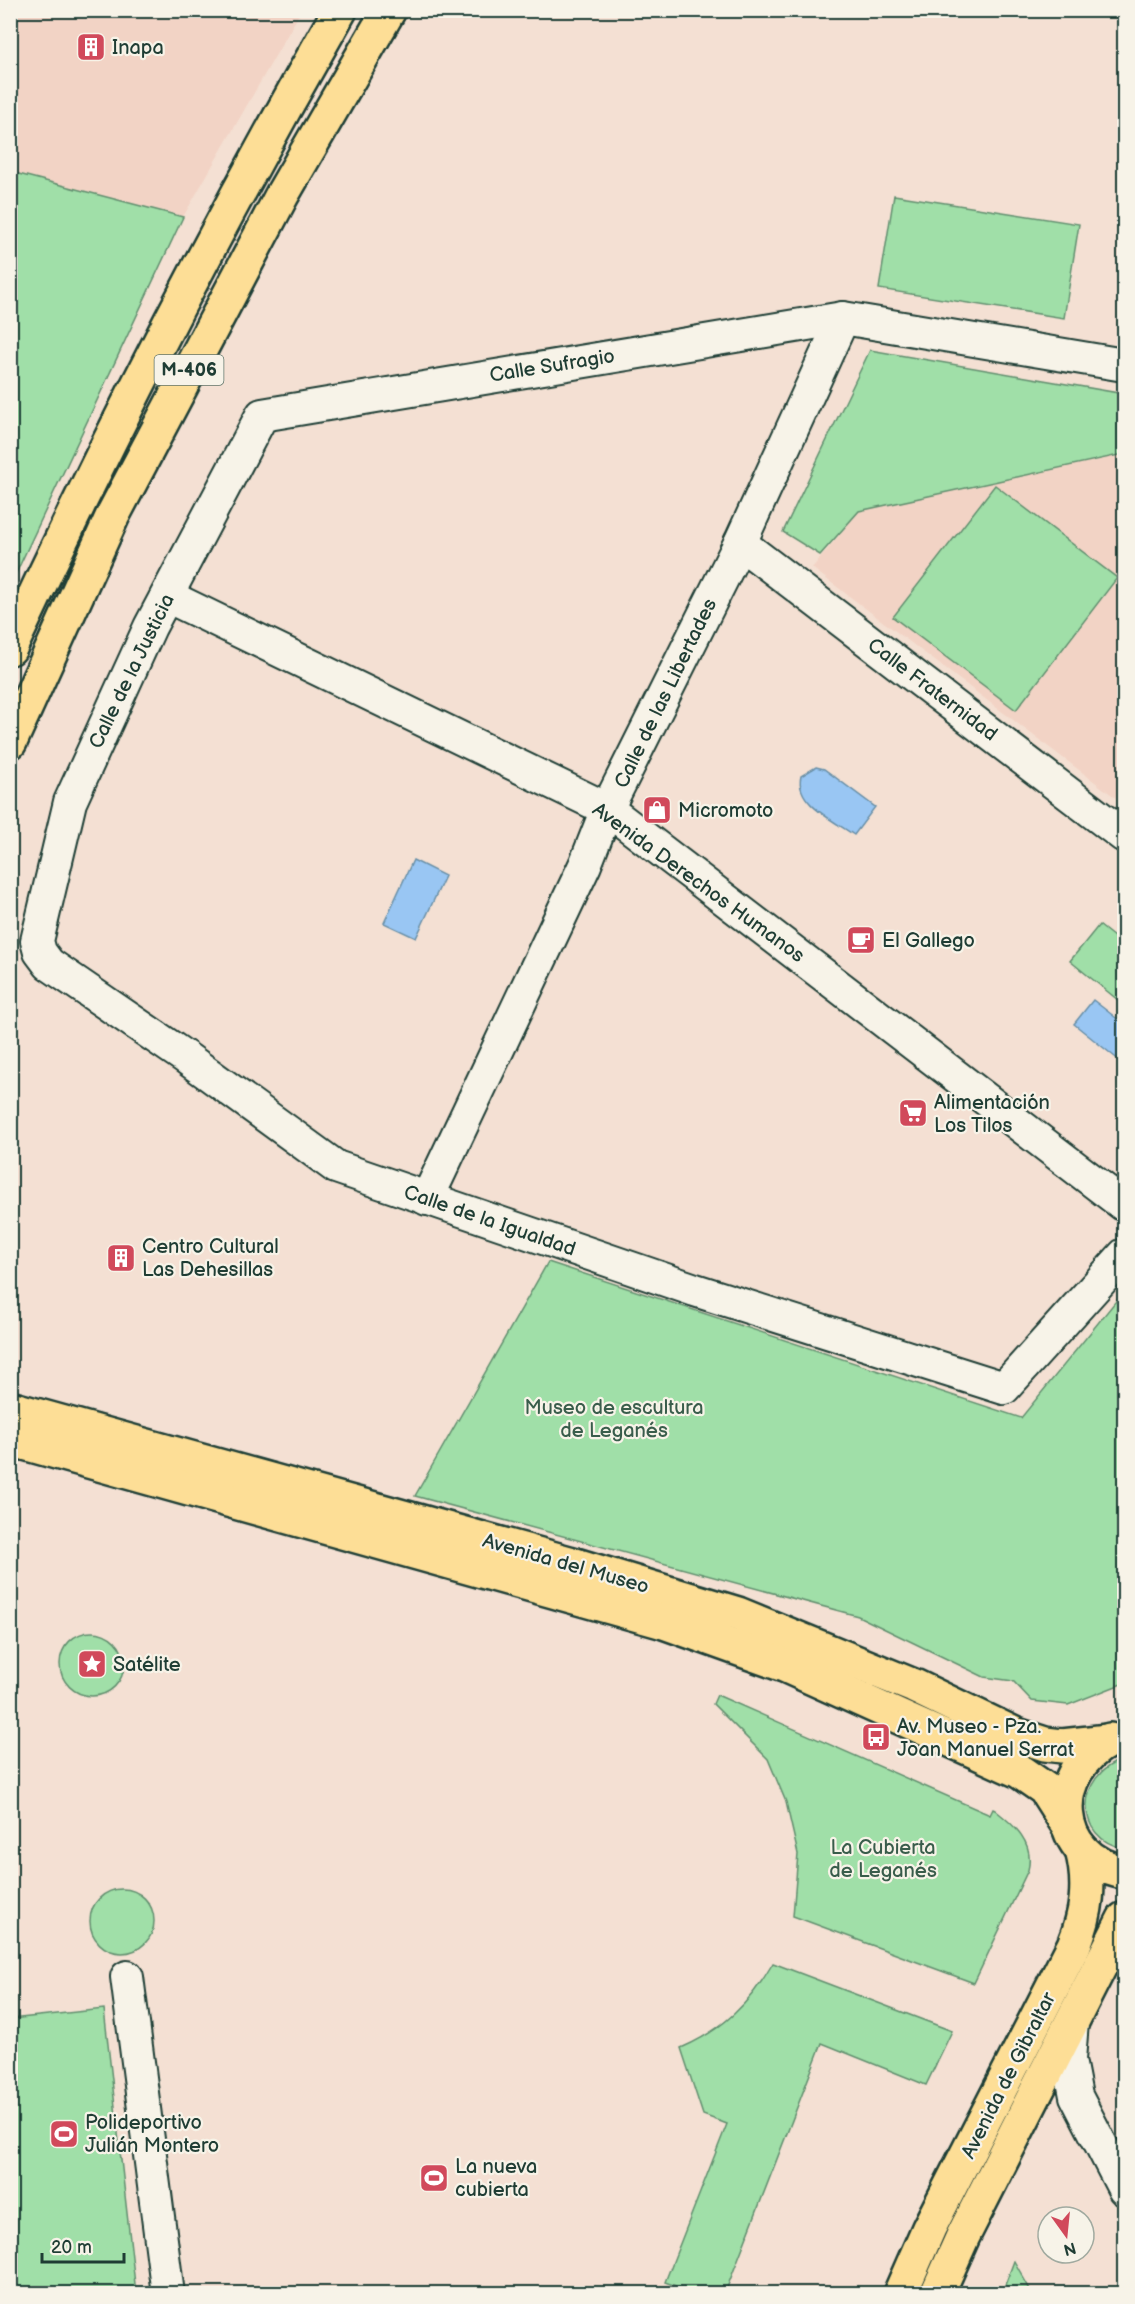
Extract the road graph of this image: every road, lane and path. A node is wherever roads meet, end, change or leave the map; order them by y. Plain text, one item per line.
1 (340, 10) edge
2 (389, 10) edge
3 (843, 318) junction
4 (1125, 365) edge
5 (262, 415) joint
6 (740, 543) junction
7 (167, 596) junction
8 (10, 648) edge
9 (10, 742) edge
10 (607, 809) junction
11 (1125, 836) edge
12 (37, 941) joint
13 (427, 1199) junction
14 (1125, 1204) edge
15 (1125, 1255) edge
16 (10, 1408) edge
17 (10, 1439) edge
18 (1116, 1739) edge
19 (1075, 1837) junction
20 (1125, 1872) edge
21 (1125, 1919) edge
22 (127, 1977) dead end
23 (1072, 2022) junction
24 (1125, 2189) edge
25 (168, 2294) edge
26 (900, 2294) edge
27 (936, 2294) edge

1 - 8 main road, M-406
2 - 9 main road, M-406
3 - 4 street, Calle Sufragio
3 - 5 street, Calle Sufragio
3 - 6 street, Calle de las Libertades
5 - 7 street, Calle de la Justicia
6 - 10 street, Calle de las Libertades
6 - 11 street, Calle Fraternidad
7 - 10 street, Avenida Derechos Humanos
7 - 12 street, Calle de la Justicia
10 - 13 street, Calle de las Libertades
10 - 14 street, Avenida Derechos Humanos
12 - 13 street, Calle de la Igualdad
13 - 15 street, Calle de la Igualdad
16 - 18 main road, Avenida del Museo
17 - 19 main road, Avenida del Museo
18 - 19 main road
19 - 20 main road
19 - 26 main road, Avenida de Gibraltar
21 - 23 main road, Avenida de Gibraltar
22 - 25 street
23 - 24 street
23 - 27 main road, Avenida de Gibraltar

